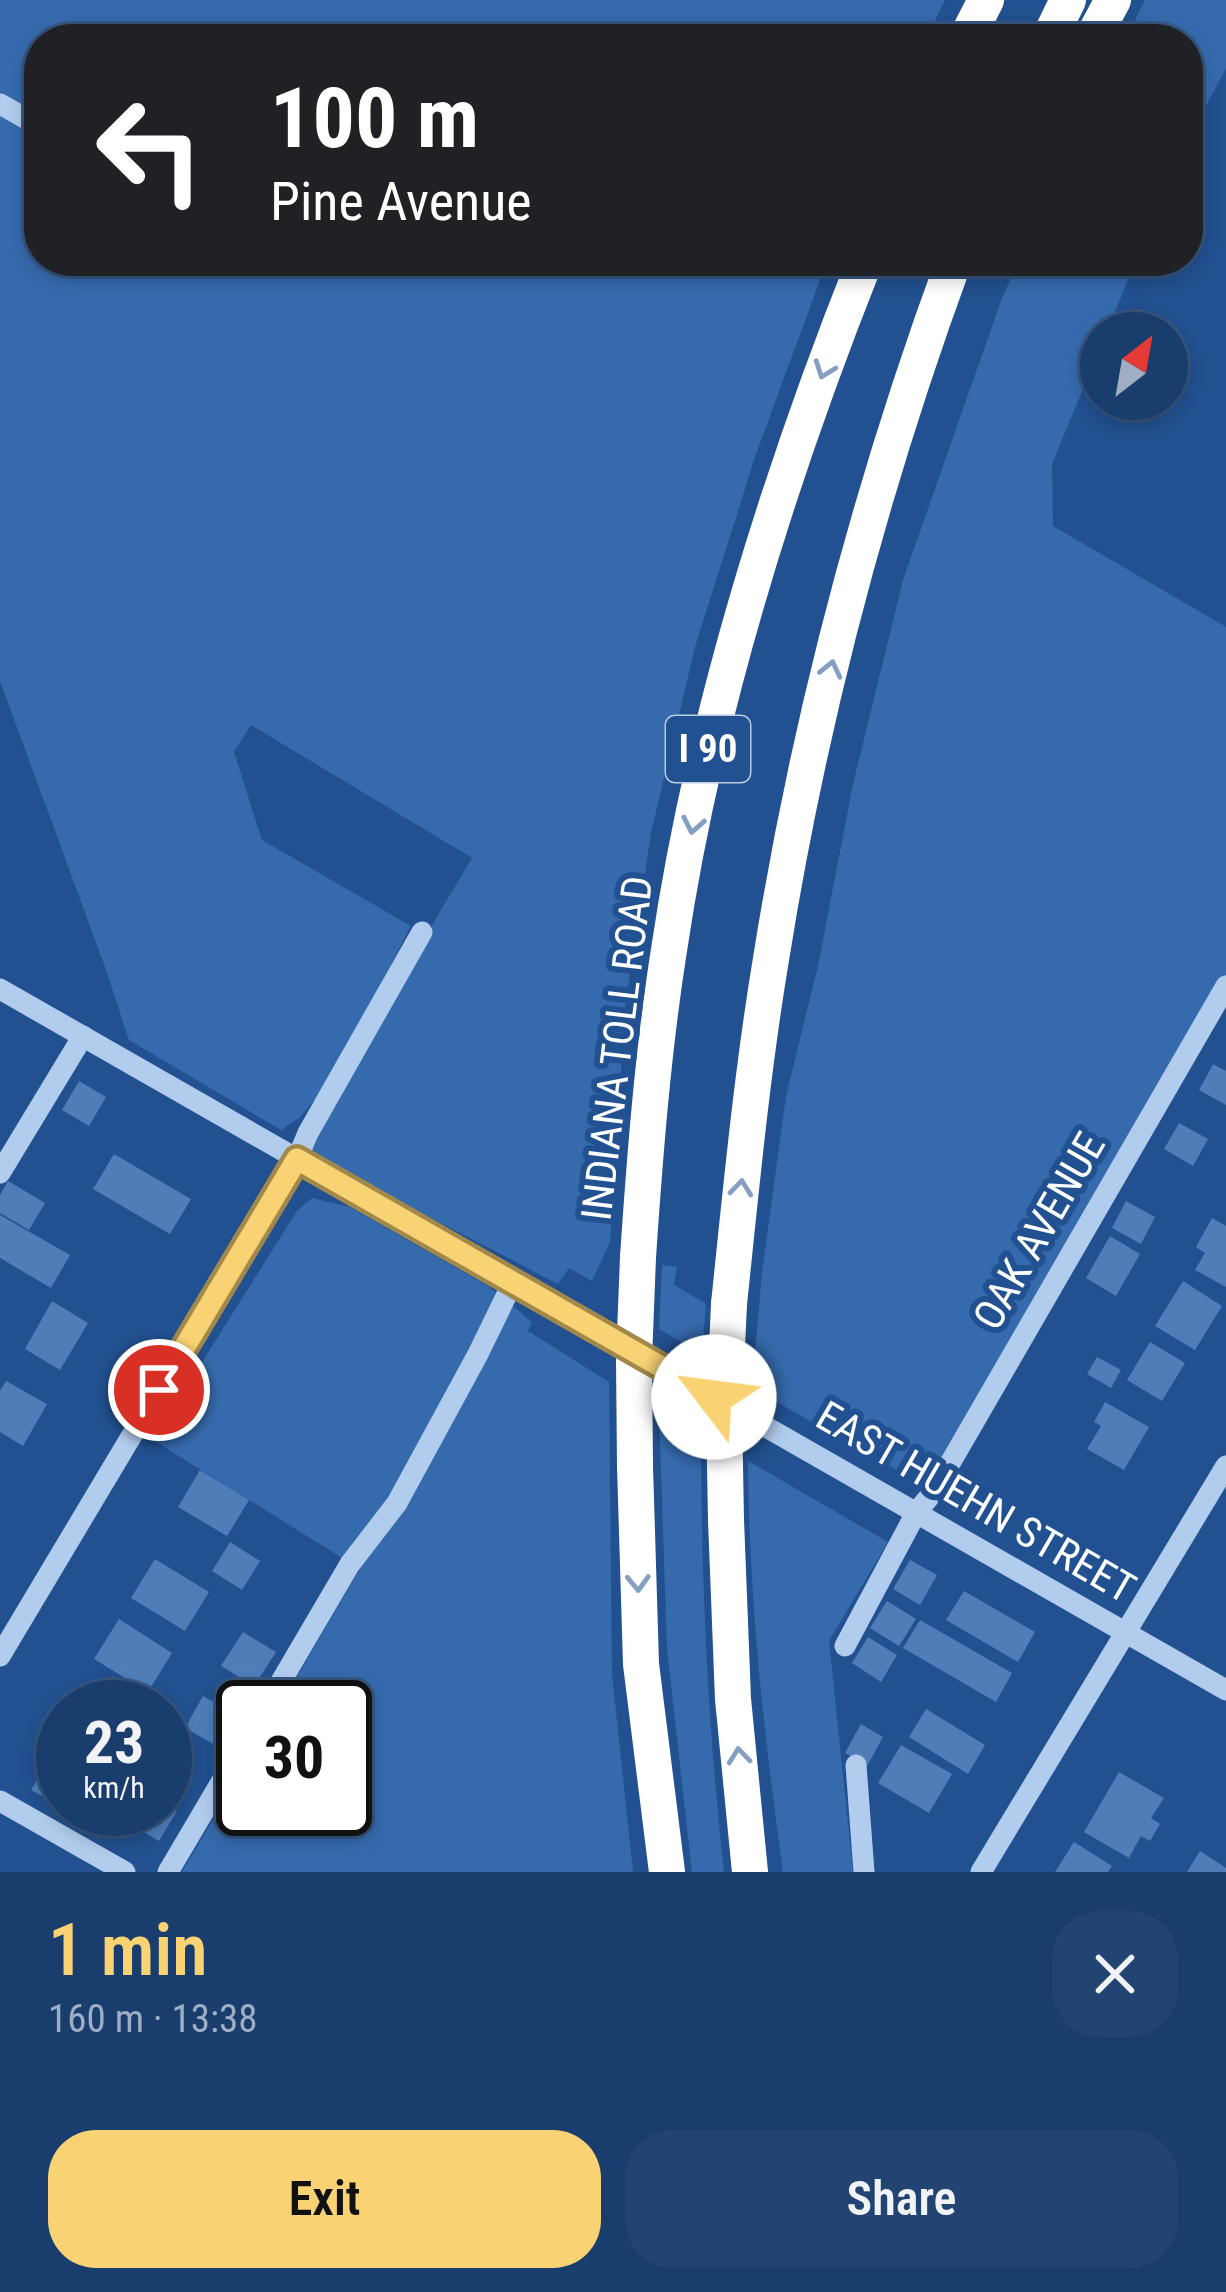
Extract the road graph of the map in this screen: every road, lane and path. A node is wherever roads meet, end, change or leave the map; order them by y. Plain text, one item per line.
1 (860, 276) edge
2 (949, 276) edge
3 (969, 276) edge
4 (915, 368) junction
5 (422, 932) dead end
6 (1226, 986) edge
7 (0, 988) edge
8 (83, 1036) junction
9 (297, 1159) junction
10 (0, 1173) edge
11 (512, 1282) junction
12 (1226, 1466) edge
13 (916, 1513) junction
14 (1126, 1633) junction
15 (845, 1646) dead end
16 (0, 1656) edge
17 (282, 1680) edge
18 (1226, 1690) edge
19 (856, 1766) dead end
20 (216, 1791) edge
21 (0, 1801) edge
22 (125, 1872) edge
23 (168, 1872) edge
24 (667, 1872) edge
25 (750, 1872) edge
26 (864, 1872) edge
27 (980, 1872) edge

1 -> 24 highway, INDIANA TOLL ROAD / I 90, bridge
2 - 4 highway, I 90
3 - 4 highway
25 -> 4 highway, I 90, bridge
5 - 9 street
6 - 13 street, OAK AVENUE
7 - 8 street, EAST HUEHN STREET
8 - 9 street, EAST HUEHN STREET
8 - 10 street
9 - 11 street, EAST HUEHN STREET
9 - 16 street
11 - 13 street, EAST HUEHN STREET
11 - 17 street
12 - 14 street
13 - 14 street, EAST HUEHN STREET
13 - 15 street, OAK AVENUE
14 - 18 street, EAST HUEHN STREET
14 - 27 street
19 - 26 street
20 - 23 street
21 - 22 street

